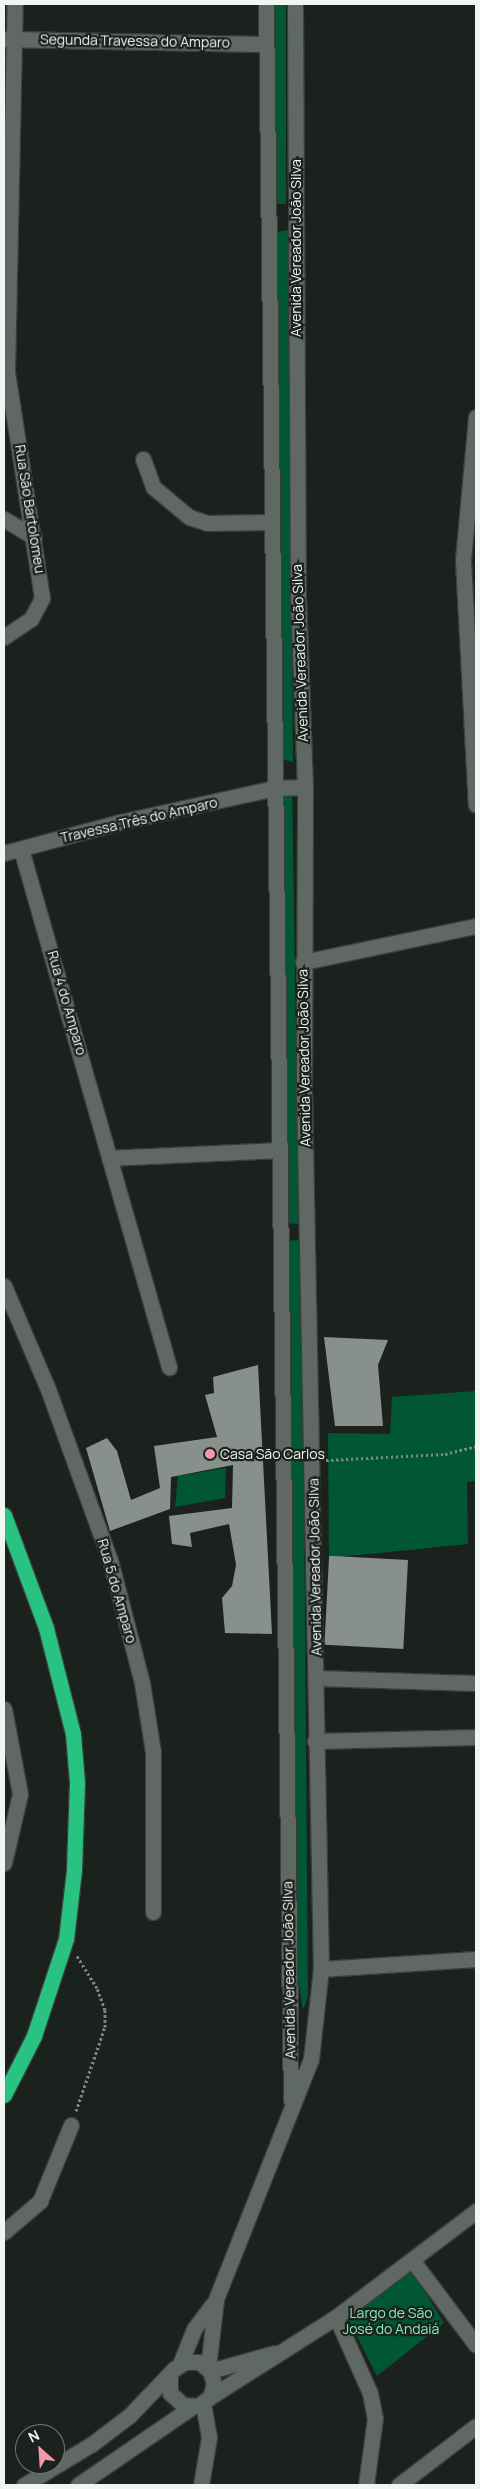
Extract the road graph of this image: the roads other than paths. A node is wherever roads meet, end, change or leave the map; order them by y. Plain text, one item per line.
1 (15, 4) edge
2 (266, 4) edge
3 (295, 4) edge
4 (9, 39) edge
5 (266, 44) junction
6 (268, 221) junction
7 (295, 221) junction
8 (476, 417) edge
9 (143, 460) dead end
10 (4, 519) edge
11 (269, 522) junction
12 (34, 537) junction
13 (4, 637) edge
14 (476, 786) edge
15 (305, 787) junction
16 (275, 788) junction
17 (476, 805) edge
18 (21, 849) junction
19 (4, 853) edge
20 (476, 926) edge
21 (303, 962) junction
22 (277, 978) junction
23 (302, 978) junction
24 (279, 1150) junction
25 (109, 1158) junction
26 (307, 1220) junction
27 (281, 1222) junction
28 (4, 1286) edge
29 (169, 1367) dead end
30 (4, 1515) edge
31 (317, 1678) junction
32 (475, 1683) edge
33 (4, 1709) edge
34 (476, 1737) edge
35 (315, 1741) junction
36 (4, 1863) edge
37 (153, 1912) dead end
38 (476, 1959) edge
39 (321, 1969) junction
40 (4, 2094) edge
41 (290, 2106) junction
42 (70, 2125) road end
43 (476, 2211) edge
44 (4, 2232) edge
45 (412, 2260) junction
46 (216, 2299) junction
47 (336, 2317) junction
48 (476, 2344) edge
49 (280, 2352) junction
50 (175, 2369) junction
51 (209, 2370) junction
52 (202, 2402) junction
53 (476, 2426) edge
54 (24, 2485) edge
55 (78, 2485) edge
56 (201, 2485) edge
57 (366, 2485) edge
58 (399, 2485) edge

1 - 4 street, Rua São Bartolomeu
2 - 5 street, Avenida Vereador João Silva
3 - 7 street, Avenida Vereador João Silva
4 - 5 street, Segunda Travessa do Amparo
4 - 12 street, Rua São Bartolomeu
5 - 6 street, Avenida Vereador João Silva
6 - 7 street
6 - 11 street, Avenida Vereador João Silva
7 - 15 street, Avenida Vereador João Silva
8 - 14 street
9 - 11 street
10 - 12 street
11 - 16 street, Avenida Vereador João Silva
12 - 13 street, Rua São Bartolomeu
14 - 17 street
15 - 16 street, Travessa Três do Amparo
15 - 21 street, Avenida Vereador João Silva
16 - 18 street, Travessa Três do Amparo
16 - 22 street, Avenida Vereador João Silva
18 - 19 street, Travessa Três do Amparo
18 - 25 street, Rua 4 do Amparo
20 - 21 street
21 - 23 street, Avenida Vereador João Silva
22 - 23 street
22 - 24 street, Avenida Vereador João Silva
23 - 26 street, Avenida Vereador João Silva
24 - 25 street
24 - 27 street, Avenida Vereador João Silva
25 - 29 street, Rua 4 do Amparo
26 - 27 street
26 - 31 street, Avenida Vereador João Silva
27 - 41 street, Avenida Vereador João Silva
28 - 37 street, Rua 5 do Amparo
30 - 40 highway
31 - 32 street
31 - 35 street, Avenida Vereador João Silva
33 - 36 street
34 - 35 street
35 - 39 street, Avenida Vereador João Silva
38 - 39 street
39 - 41 street, Avenida Vereador João Silva
41 - 46 street, Avenida Vereador João Silva
42 - 44 street
43 - 45 street
45 - 47 street
45 - 48 street
46 - 50 street, Avenida Vereador João Silva
46 - 51 street, Avenida Vereador João Silva
47 - 49 street
47 - 57 street
49 - 51 street
49 - 52 street
50 - 51 street
50 - 52 street
50 - 54 street, Avenida Vereador João Silva
51 - 52 street, Avenida Vereador João Silva
52 - 55 street
52 - 56 street, Avenida Vereador João Silva
53 - 58 street

